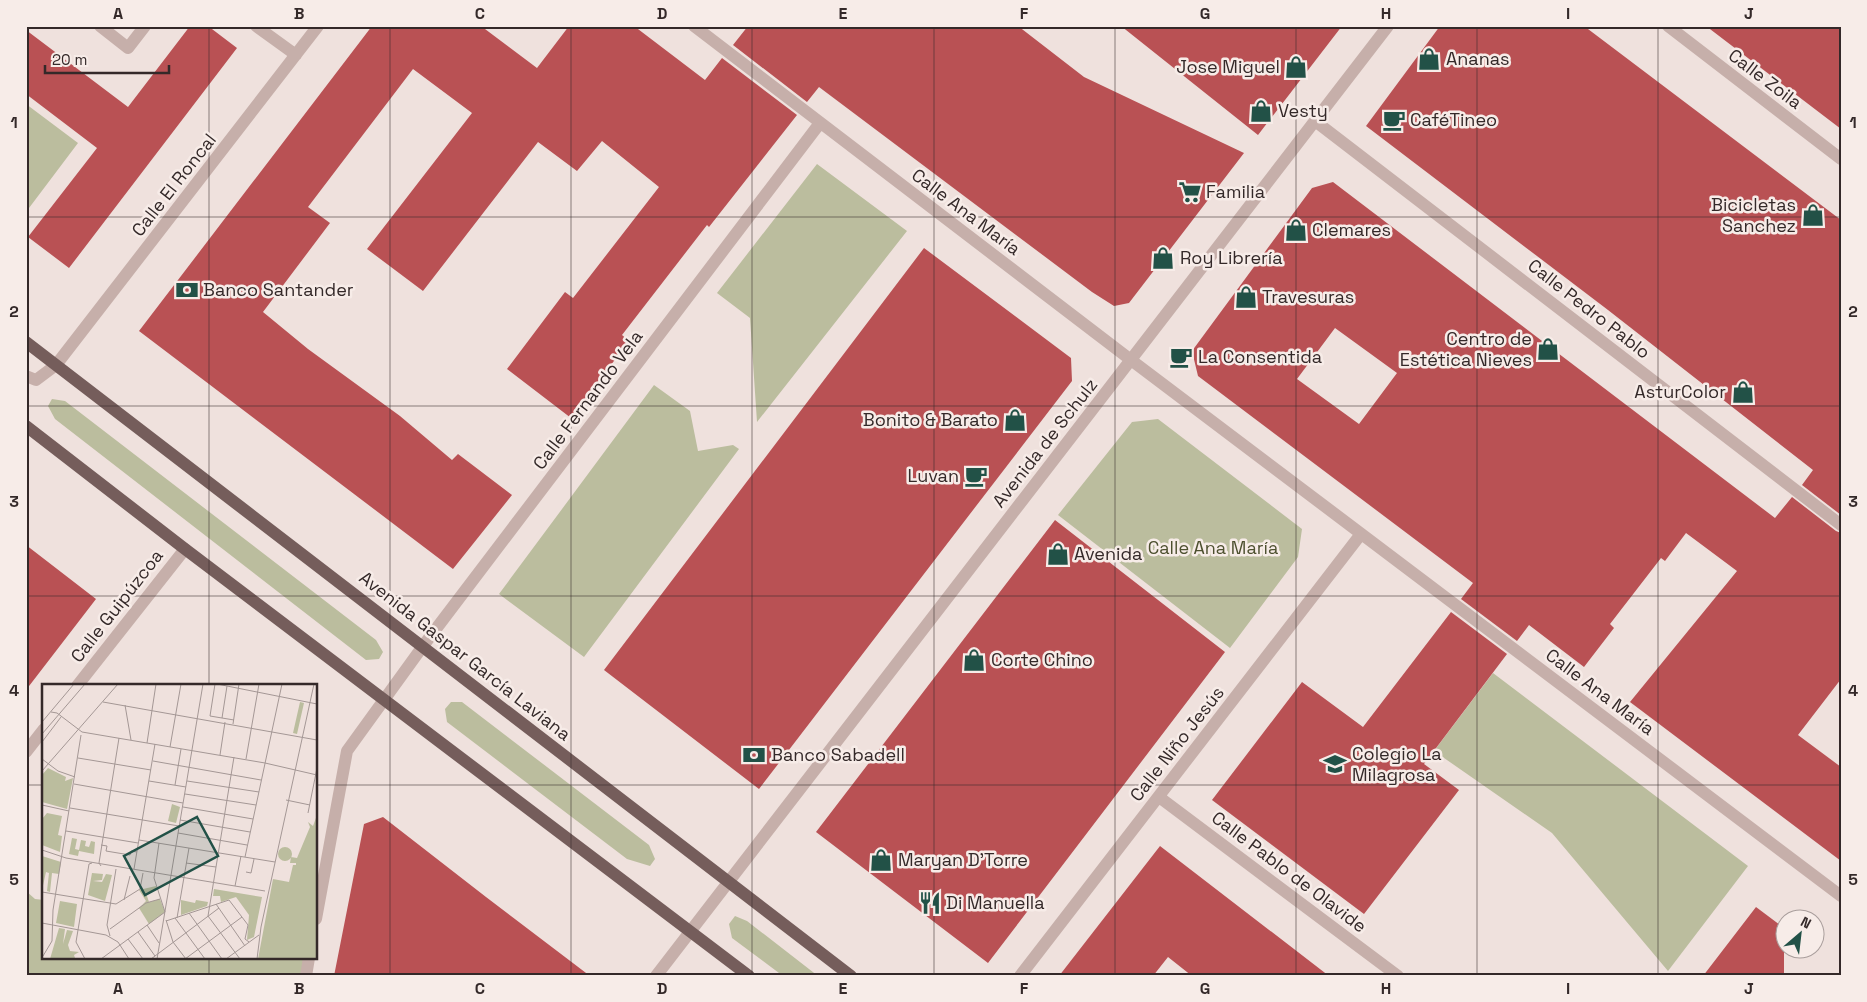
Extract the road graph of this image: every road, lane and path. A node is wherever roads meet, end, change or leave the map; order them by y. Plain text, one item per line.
1 (100, 26) edge
2 (145, 26) edge
3 (256, 26) edge
4 (318, 26) edge
5 (694, 26) edge
6 (1388, 26) edge
7 (1668, 26) edge
8 (296, 55) junction
9 (1315, 121) junction
10 (820, 123) junction
11 (1841, 158) edge
12 (26, 342) edge
13 (1131, 360) junction
14 (56, 365) junction
15 (26, 376) edge
16 (26, 426) edge
17 (1841, 525) edge
18 (1361, 534) junction
19 (185, 549) junction
20 (423, 646) junction
21 (79, 684) edge
22 (384, 700) junction
23 (42, 732) edge
24 (26, 752) edge
25 (1159, 796) junction
26 (729, 882) junction
27 (1841, 896) edge
28 (318, 909) edge
29 (690, 931) junction
30 (309, 960) edge
31 (306, 976) edge
32 (656, 976) edge
33 (749, 976) edge
34 (852, 976) edge
35 (1020, 976) edge
36 (1398, 976) edge

1 - 2 street
3 - 8 street
4 - 8 street, Calle El Roncal
5 - 10 street, Calle Ana María
6 - 9 street, Avenida de Schulz
7 - 11 street, Calle Zoila
8 - 14 street, Calle El Roncal
9 - 13 street, Avenida de Schulz
9 - 17 street, Calle Pedro Pablo
10 - 13 street, Calle Ana María
10 - 20 street, Calle Fernando Vela
12 - 14 main road, Avenida Gaspar García Laviana
13 - 18 street, Calle Ana María
13 - 26 street, Avenida de Schulz
14 - 15 street
14 - 20 main road, Avenida Gaspar García Laviana
16 - 19 main road
18 - 25 street, Calle Niño Jesús
18 - 27 street, Calle Ana María
19 - 21 street, Calle Guipúzcoa
19 - 22 main road
20 - 22 street, Calle Fernando Vela
20 - 26 main road, Avenida Gaspar García Laviana
22 - 28 street, Calle Fernando Vela
22 - 29 main road
23 - 24 street
25 - 35 street, Calle Niño Jesús
25 - 36 street, Calle Pablo de Olavide
26 - 29 street, Avenida de Schulz
26 - 34 main road, Avenida Gaspar García Laviana
29 - 32 street
29 - 33 main road
30 - 31 street

